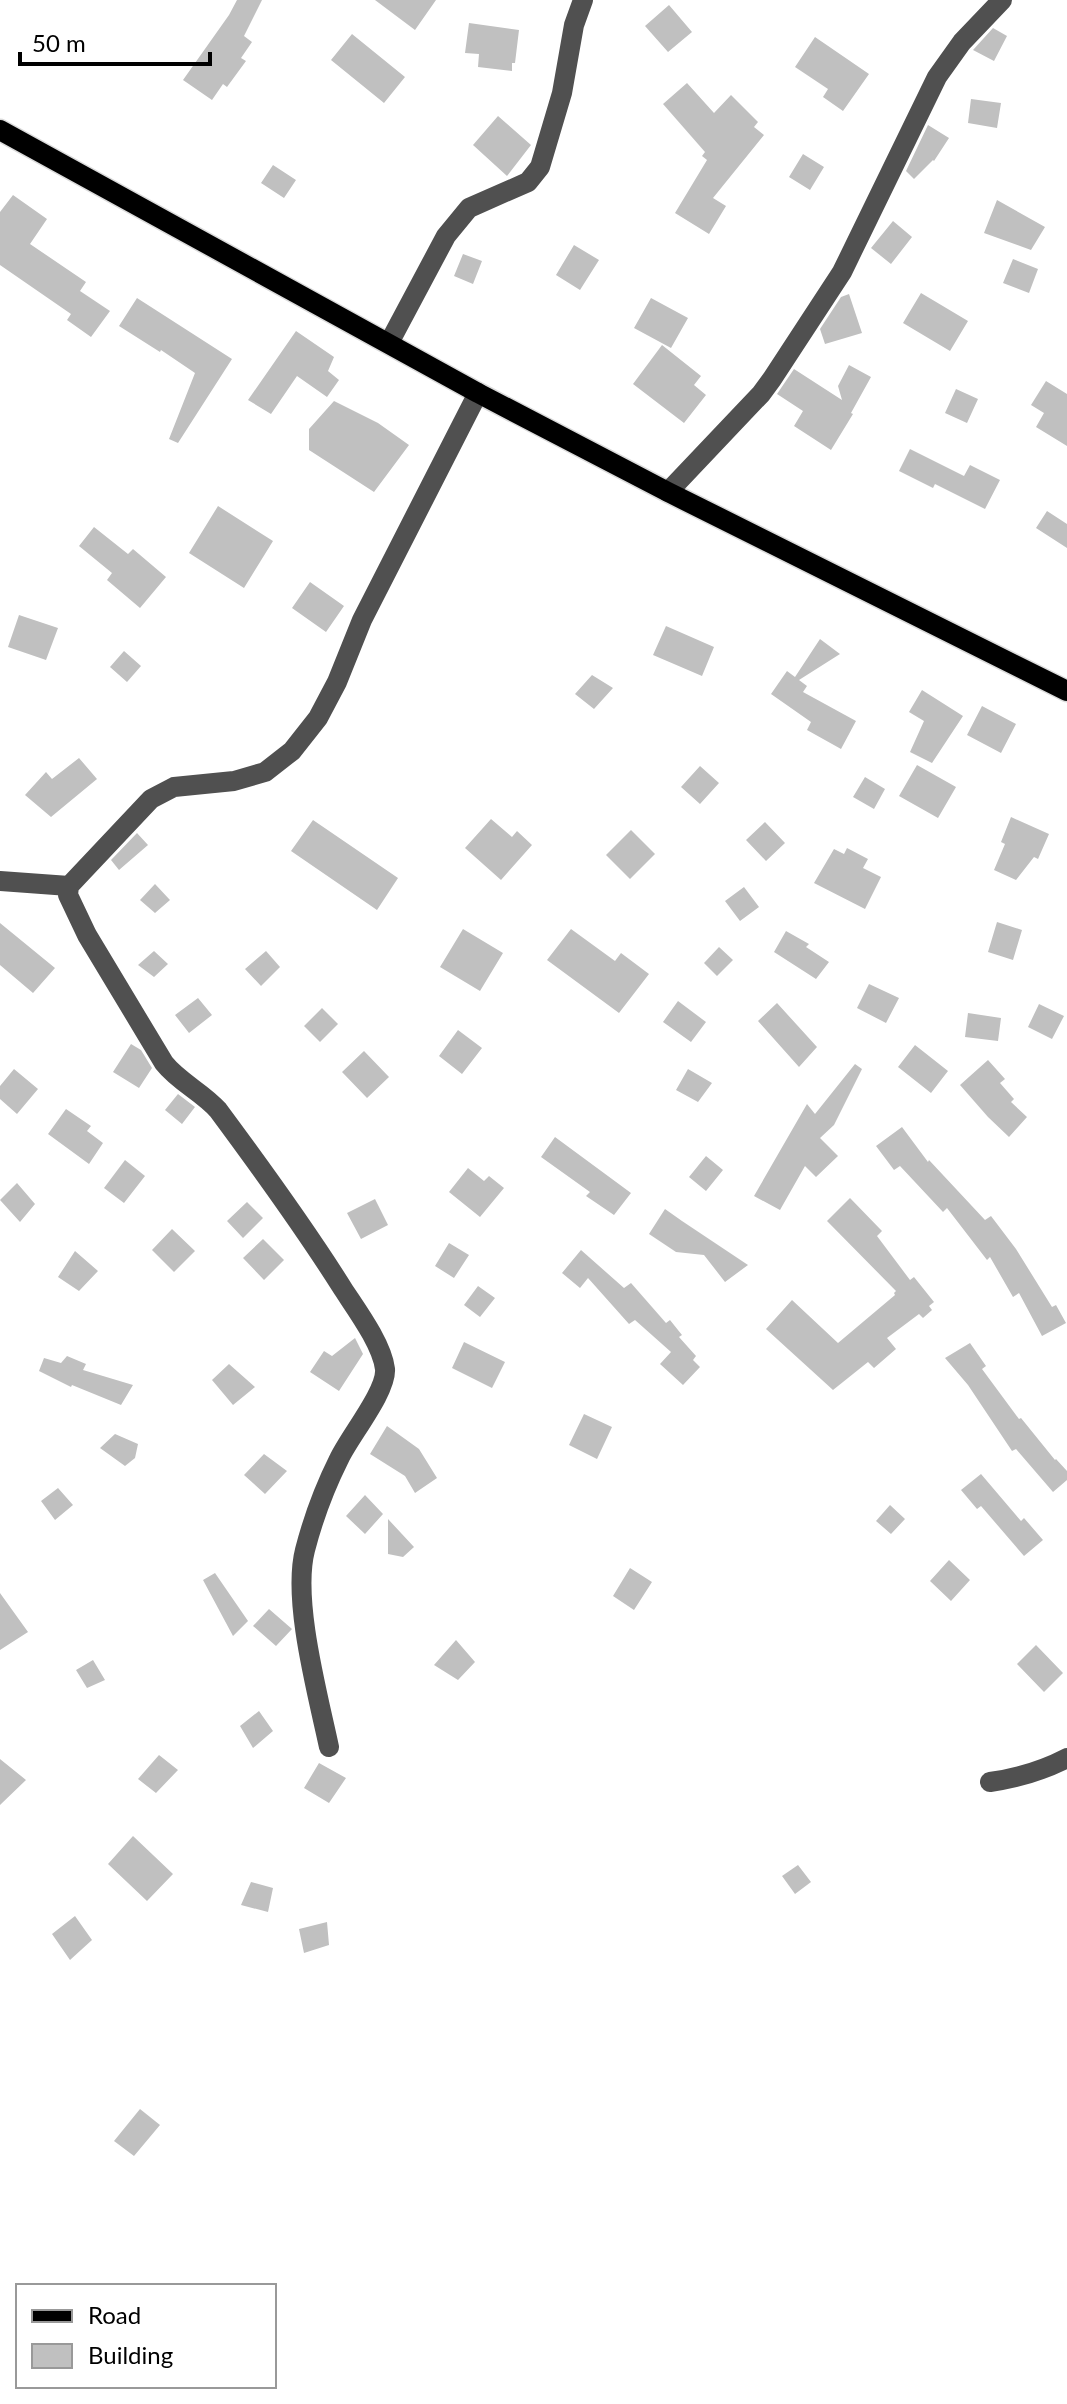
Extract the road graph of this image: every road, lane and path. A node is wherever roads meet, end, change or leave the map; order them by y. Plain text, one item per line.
1 (583, 0) edge
2 (1002, 0) edge
3 (0, 130) edge
4 (389, 343) junction
5 (478, 393) junction
6 (668, 492) junction
7 (1067, 691) edge
8 (0, 881) edge
9 (69, 886) junction
10 (329, 1747) dead end
11 (1067, 1758) edge
12 (990, 1782) dead end

1 - 4 street
2 - 6 street
3 - 4 main road
4 - 5 main road
5 - 6 main road
5 - 9 street
6 - 7 main road
8 - 9 street
9 - 10 street
11 - 12 street

